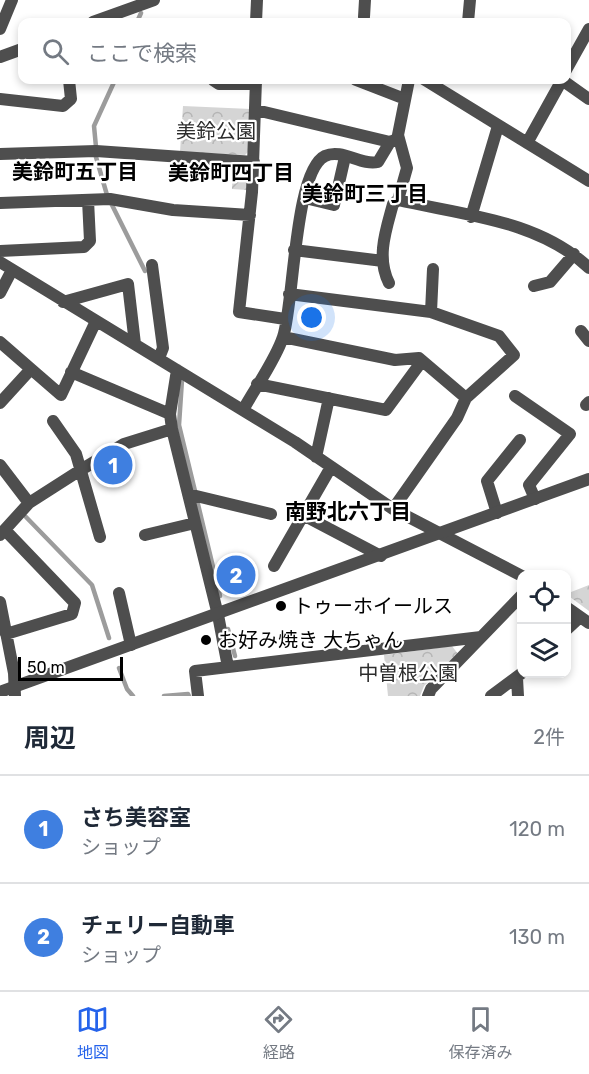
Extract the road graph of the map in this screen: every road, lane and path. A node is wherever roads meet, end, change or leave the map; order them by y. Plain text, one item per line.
1 (12, 0) edge
2 (154, 0) edge
3 (257, 0) edge
4 (365, 0) edge
5 (470, 0) edge
6 (138, 3) edge
7 (364, 17) dead end
8 (102, 18) edge
9 (256, 18) edge
10 (468, 18) edge
11 (0, 29) edge
12 (589, 29) edge
13 (18, 50) edge
14 (0, 57) edge
15 (571, 63) edge
16 (69, 84) edge
17 (256, 84) edge
18 (366, 84) edge
19 (408, 84) edge
20 (431, 84) edge
21 (560, 84) edge
22 (568, 84) edge
23 (0, 99) edge
24 (405, 99) junction
25 (589, 99) edge
26 (256, 110) junction
27 (498, 126) junction
28 (394, 140) junction
29 (527, 143) junction
30 (0, 154) edge
31 (345, 157) junction
32 (254, 162) junction
33 (589, 181) edge
34 (304, 198) junction
35 (88, 200) junction
36 (398, 200) junction
37 (0, 203) edge
38 (250, 215) junction
39 (471, 217) junction
40 (294, 250) junction
41 (0, 251) edge
42 (574, 254) junction
43 (383, 261) junction
44 (0, 262) edge
45 (152, 265) dead end
46 (589, 268) edge
47 (434, 269) dead end
48 (12, 270) junction
49 (389, 283) dead end
50 (534, 286) dead end
51 (0, 293) edge
52 (289, 294) junction
53 (63, 302) junction
54 (431, 312) junction
55 (285, 319) junction
56 (96, 321) junction
57 (283, 337) junction
58 (0, 342) edge
59 (135, 344) junction
60 (159, 358) junction
61 (422, 361) junction
62 (31, 369) junction
63 (177, 370) junction
64 (71, 372) junction
65 (257, 384) junction
66 (515, 396) dead end
67 (329, 398) junction
68 (466, 398) junction
69 (0, 403) edge
70 (243, 410) junction
71 (170, 414) junction
72 (53, 421) dead end
73 (172, 429) junction
74 (520, 440) dead end
75 (316, 457) junction
76 (0, 465) edge
77 (331, 467) junction
78 (80, 471) junction
79 (589, 479) edge
80 (188, 494) junction
81 (535, 499) junction
82 (29, 503) junction
83 (393, 509) junction
84 (497, 513) junction
85 (271, 514) dead end
86 (303, 515) junction
87 (195, 523) junction
88 (3, 532) edge
89 (441, 534) junction
90 (146, 536) dead end
91 (100, 537) dead end
92 (381, 556) junction
93 (274, 566) dead end
94 (517, 573) edge
95 (119, 593) dead end
96 (517, 600) edge
97 (0, 602) edge
98 (571, 610) edge
99 (218, 615) junction
100 (585, 620) edge
101 (571, 628) edge
102 (6, 634) junction
103 (481, 637) junction
104 (131, 645) junction
105 (228, 667) junction
106 (517, 676) edge
107 (519, 678) edge
108 (14, 691) edge
109 (0, 692) edge
110 (198, 696) edge
111 (428, 696) edge
112 (491, 696) edge
113 (518, 696) edge

1 - 11 street
2 - 6 street
3 - 9 street
4 - 7 street
5 - 10 street
6 - 8 street
12 - 15 street
13 - 14 street
16 - 23 street
17 - 26 street
18 - 24 street
19 - 24 street
20 - 27 street
21 - 29 street
22 - 25 street
24 - 28 street
26 - 28 street
26 - 32 street
27 - 29 street
27 - 39 street
28 - 31 street
28 - 36 street
29 - 33 street
30 - 32 street
31 - 34 street
31 - 34 street
32 - 38 street
34 - 40 street
35 - 37 street
35 - 38 street
35 - 41 street
36 - 39 street
36 - 43 street
38 - 55 street
39 - 42 street
40 - 43 street
40 - 52 street
42 - 46 street
42 - 50 street
43 - 49 street
44 - 48 street
45 - 60 street
47 - 54 street
48 - 51 street
48 - 53 street
52 - 54 street
52 - 55 street
53 - 56 street
53 - 59 street
54 - 68 street
55 - 57 street
56 - 59 street
56 - 64 street
57 - 61 street
57 - 65 street
58 - 62 street
59 - 60 street
60 - 63 street
61 - 67 street
61 - 68 street
62 - 64 street
62 - 69 street
63 - 70 street
63 - 71 street
64 - 71 street
65 - 67 street
65 - 70 street
66 - 81 street
67 - 75 street
68 - 83 street
70 - 75 street
71 - 73 street
72 - 78 street
73 - 78 street
73 - 80 street
74 - 84 street
75 - 77 street
76 - 82 street
77 - 83 street
77 - 86 street
78 - 82 street
78 - 91 street
79 - 81 street
80 - 85 street
80 - 87 street
81 - 84 street
82 - 88 street
83 - 89 street
84 - 89 street
86 - 92 street
86 - 93 street
87 - 90 street
87 - 99 street
88 - 102 street
89 - 92 street
89 - 94 street
92 - 99 street
95 - 104 street
96 - 103 street
97 - 102 street
98 - 100 street
99 - 104 street
99 - 105 street
100 - 101 street
102 - 108 street
103 - 105 street
103 - 111 street
104 - 108 street
105 - 110 street
106 - 112 street
107 - 113 street
108 - 109 street

